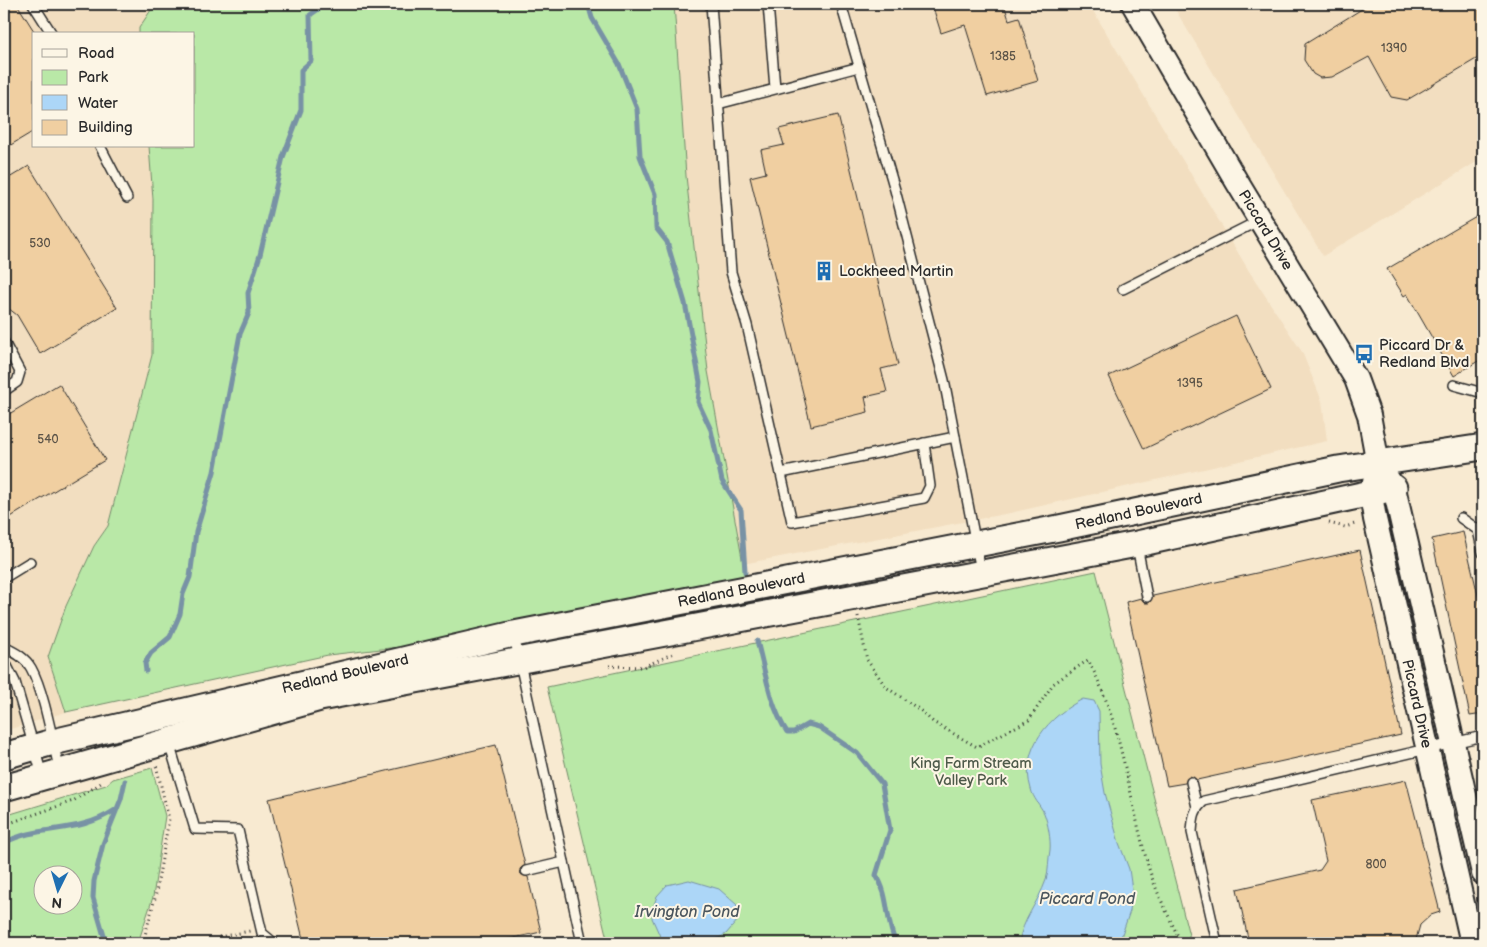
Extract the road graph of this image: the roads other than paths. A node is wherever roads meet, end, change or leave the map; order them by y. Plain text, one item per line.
1 (33, 4) edge
2 (711, 4) edge
3 (768, 4) edge
4 (841, 4) edge
5 (1133, 4) edge
6 (51, 32) edge
7 (859, 67) junction
8 (775, 88) junction
9 (718, 104) junction
10 (101, 148) edge
11 (126, 198) dead end
12 (1260, 220) junction
13 (1124, 289) dead end
14 (4, 342) edge
15 (1454, 385) dead end
16 (4, 391) edge
17 (1483, 393) edge
18 (955, 437) junction
19 (924, 443) junction
20 (1483, 447) edge
21 (1378, 464) junction
22 (781, 473) junction
23 (1383, 492) junction
24 (1461, 518) dead end
25 (976, 544) junction
26 (1137, 544) junction
27 (1483, 553) edge
28 (30, 562) dead end
29 (982, 572) junction
30 (4, 578) edge
31 (1147, 597) dead end
32 (514, 634) junction
33 (4, 647) edge
34 (4, 660) edge
35 (518, 660) junction
36 (1483, 736) edge
37 (168, 741) junction
38 (1453, 742) junction
39 (43, 744) junction
40 (1427, 749) junction
41 (4, 756) edge
42 (51, 774) junction
43 (1191, 782) dead end
44 (4, 788) edge
45 (1197, 807) junction
46 (564, 862) junction
47 (526, 871) dead end
48 (1483, 873) edge
49 (274, 943) edge
50 (582, 943) edge
51 (1217, 943) edge
52 (1472, 943) edge

1 - 6 lane
2 - 9 lane
3 - 8 lane
4 - 7 lane
5 - 12 street, Piccard Drive
7 - 8 lane
7 - 18 lane
8 - 9 lane
9 - 22 lane
10 - 11 lane
12 - 13 lane
12 - 21 street, Piccard Drive
14 - 16 lane
15 - 17 lane
18 - 19 lane
18 - 25 lane
19 - 22 lane
19 - 22 lane
20 - 21 main road, Redland Boulevard
21 - 23 street, Piccard Drive
21 - 25 main road, Redland Boulevard
23 - 26 main road, Redland Boulevard
23 - 38 street, Piccard Drive
23 - 40 street, Piccard Drive
24 - 27 lane
25 - 29 lane
25 - 32 main road, Redland Boulevard
26 - 29 main road, Redland Boulevard
26 - 31 lane
28 - 30 lane
29 - 35 main road, Redland Boulevard
32 - 35 lane
32 - 39 main road, Redland Boulevard
33 - 39 lane
34 - 39 lane
35 - 37 main road, Redland Boulevard
35 - 46 lane
36 - 38 lane
37 - 42 main road, Redland Boulevard
37 - 49 lane
38 - 40 lane
38 - 48 street, Piccard Drive
39 - 41 main road, Redland Boulevard
39 - 42 lane
39 - 42 lane
40 - 45 lane
40 - 52 street, Piccard Drive
42 - 44 main road, Redland Boulevard
43 - 45 lane
45 - 51 lane
46 - 47 lane
46 - 50 lane

